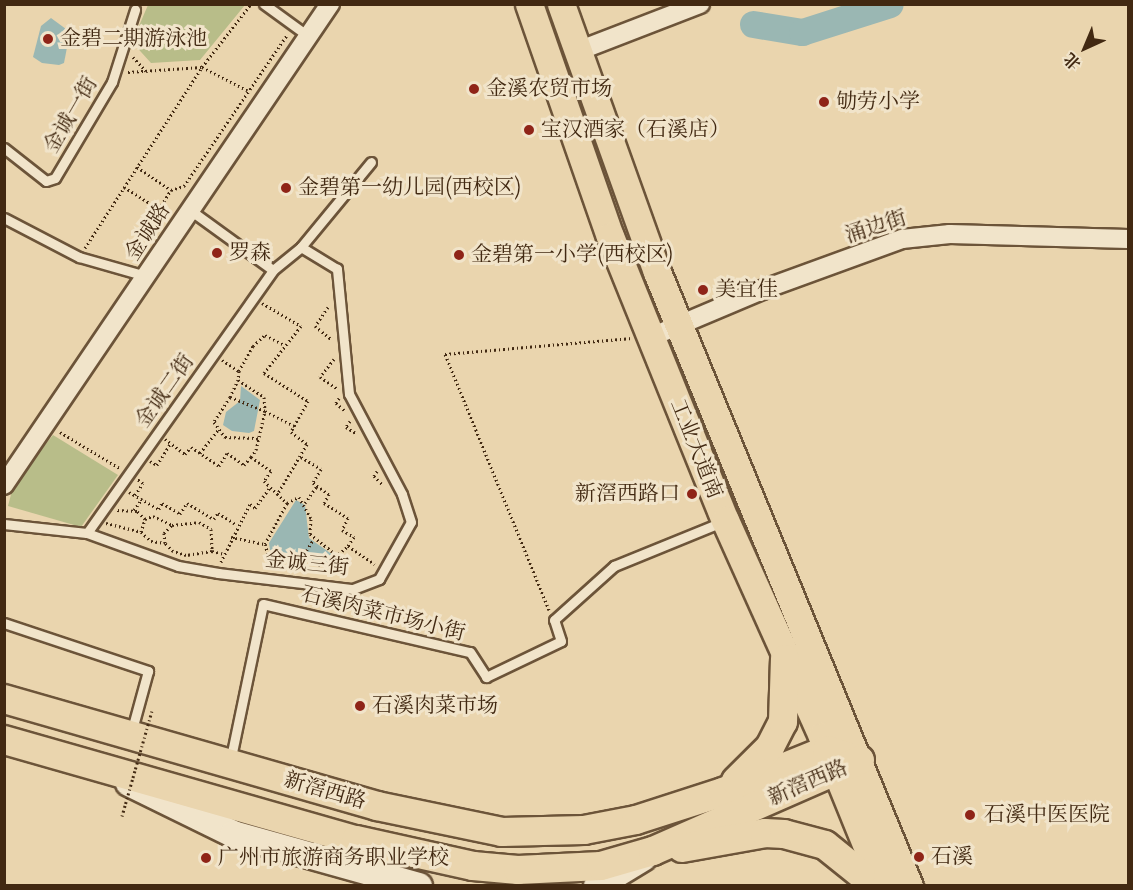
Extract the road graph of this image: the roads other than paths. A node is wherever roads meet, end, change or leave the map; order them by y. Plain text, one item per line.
1 (264, 4) edge
2 (330, 4) edge
3 (529, 4) edge
4 (561, 4) edge
5 (700, 4) edge
6 (134, 6) edge
7 (301, 31) junction
8 (578, 51) junction
9 (4, 148) edge
10 (371, 162) dead end
11 (190, 210) junction
12 (4, 218) edge
13 (1128, 239) edge
14 (301, 247) junction
15 (273, 270) junction
16 (147, 276) junction
17 (678, 326) junction
18 (651, 337) junction
19 (4, 484) edge
20 (725, 520) junction
21 (4, 524) edge
22 (87, 533) junction
23 (4, 623) edge
24 (785, 659) junction
25 (4, 699) edge
26 (130, 735) junction
27 (4, 740) edge
28 (840, 760) junction
29 (229, 764) junction
30 (105, 770) junction
31 (723, 792) junction
32 (653, 851) junction
33 (870, 882) edge
34 (419, 885) edge
35 (597, 885) edge
36 (909, 885) edge

1 - 7 lane
2 - 7 street, 金诚路
3 - 18 main road, 工业大道南
4 - 8 main road
5 - 8 street
6 - 9 lane, 金诚一街
7 - 11 street, 金诚路
8 - 17 main road
10 - 14 lane
11 - 15 lane
11 - 16 street, 金诚路
12 - 16 lane
13 - 17 street, 涌边街
14 - 15 lane
14 - 22 lane, 金诚三街
15 - 22 lane, 金诚二街
16 - 19 street, 金诚路
17 - 18 street, 涌边街
17 - 28 main road
18 - 20 main road, 工业大道南
20 - 24 main road, 工业大道南
20 - 29 lane, 石溪肉菜市场小街
21 - 22 lane, 金诚三街
23 - 26 lane
24 - 28 main road, 工业大道南
24 - 31 highway
25 - 26 highway, 新滘西路
26 - 29 highway, 新滘西路
27 - 30 highway, 新滘西路
28 - 31 highway, 新滘西路
28 - 32 highway, 新滘西路
28 - 33 main road, 工业大道南
28 - 36 main road
29 - 31 highway, 新滘西路
30 - 32 highway, 新滘西路
30 - 34 main road
32 - 33 highway
32 - 35 main road

